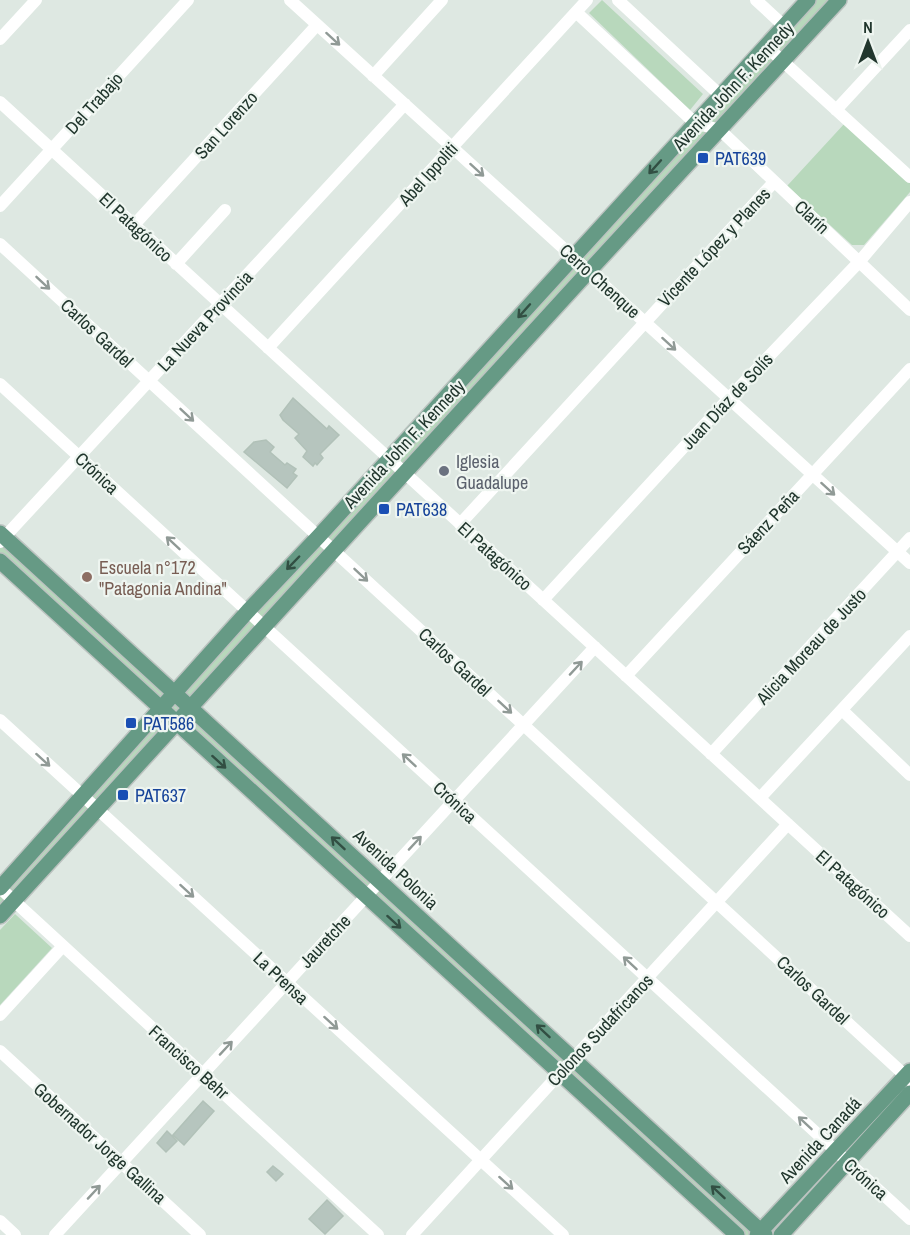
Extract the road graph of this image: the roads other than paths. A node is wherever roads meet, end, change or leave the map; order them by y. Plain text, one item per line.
1 (36, 0) edge
2 (188, 0) edge
3 (442, 0) edge
4 (587, 0) edge
5 (618, 0) edge
6 (756, 0) edge
7 (808, 0) edge
8 (839, 0) edge
9 (297, 2) edge
10 (576, 12) junction
11 (317, 25) junction
12 (784, 26) junction
13 (910, 30) edge
14 (0, 39) edge
15 (766, 46) junction
16 (782, 61) junction
17 (373, 76) junction
18 (720, 95) junction
19 (0, 102) edge
20 (405, 104) junction
21 (836, 110) junction
22 (695, 123) junction
23 (720, 130) junction
24 (452, 147) junction
25 (52, 150) junction
26 (910, 177) edge
27 (774, 182) junction
28 (910, 202) edge
29 (0, 207) edge
30 (225, 210) dead end
31 (134, 225) junction
32 (0, 244) edge
33 (573, 258) junction
34 (859, 261) junction
35 (176, 264) junction
36 (589, 271) junction
37 (220, 304) junction
38 (910, 310) edge
39 (645, 322) junction
40 (268, 348) junction
41 (910, 369) edge
42 (149, 381) junction
43 (0, 384) edge
44 (729, 398) junction
45 (79, 457) junction
46 (389, 459) junction
47 (404, 473) junction
48 (812, 474) junction
49 (460, 524) junction
50 (319, 536) junction
51 (2, 537) edge
52 (910, 538) edge
53 (333, 550) junction
54 (897, 551) junction
55 (0, 561) edge
56 (910, 563) edge
57 (543, 600) junction
58 (248, 611) junction
59 (265, 627) junction
60 (910, 636) edge
61 (595, 647) junction
62 (626, 676) junction
63 (174, 693) junction
64 (190, 707) junction
65 (160, 708) junction
66 (842, 710) junction
67 (0, 720) edge
68 (176, 722) junction
69 (524, 725) junction
70 (711, 754) junction
71 (910, 775) edge
72 (81, 795) junction
73 (760, 798) junction
74 (454, 801) junction
75 (98, 810) junction
76 (788, 824) junction
77 (380, 881) junction
78 (0, 888) edge
79 (366, 896) junction
80 (14, 901) junction
81 (717, 902) junction
82 (0, 916) edge
83 (910, 936) edge
84 (63, 946) junction
85 (648, 978) junction
86 (287, 983) junction
87 (0, 1015) edge
88 (0, 1052) edge
89 (573, 1059) junction
90 (560, 1073) junction
91 (203, 1074) junction
92 (909, 1076) edge
93 (910, 1093) edge
94 (836, 1151) junction
95 (481, 1160) junction
96 (121, 1163) junction
97 (849, 1163) junction
98 (910, 1219) edge
99 (0, 1221) edge
100 (761, 1234) edge
101 (15, 1235) edge
102 (55, 1235) edge
103 (200, 1235) edge
104 (378, 1235) edge
105 (412, 1235) edge
106 (563, 1235) edge
107 (737, 1235) edge
108 (781, 1235) edge

1 - 14 street
2 - 25 street, Del Trabajo
3 - 17 street
4 - 10 street, Abel Ippoliti
5 - 18 street
6 - 12 street
7 - 12 main road, Avenida John F. Kennedy
8 - 16 main road, Avenida John F. Kennedy
9 - 11 street, Cerro Chenque
10 - 22 street, Clarín
10 - 24 street, Abel Ippoliti
11 -> 17 street, Cerro Chenque
11 - 31 street, San Lorenzo
12 - 15 main road, Avenida John F. Kennedy
13 - 21 street
15 - 16 street
15 - 18 main road, Avenida John F. Kennedy
16 - 21 street
16 - 23 main road, Avenida John F. Kennedy
17 - 20 street, Cerro Chenque
18 - 22 main road, Avenida John F. Kennedy
19 - 25 street, El Patagónico
20 - 24 street, Cerro Chenque
20 - 37 street, La Nueva Provincia
21 - 26 street
22 - 23 street, Clarín
22 -> 33 main road, Avenida John F. Kennedy
23 - 27 street, Clarín
23 - 36 main road, Avenida John F. Kennedy
24 -> 33 street, Cerro Chenque
24 - 40 street, Abel Ippoliti
25 - 29 street, Del Trabajo
25 - 31 street, El Patagónico
27 - 34 street, Clarín
27 - 39 street, Vicente López y Planes
28 - 34 street, Juan Díaz de Solís
30 - 35 street
31 - 35 street, El Patagónico
32 -> 42 street, Carlos Gardel
33 - 36 street, Cerro Chenque
33 -> 46 main road, Avenida John F. Kennedy
34 - 38 street, Clarín
34 - 44 street, Juan Díaz de Solís
35 - 37 street, El Patagónico
36 - 39 street, Cerro Chenque
36 - 47 main road, Avenida John F. Kennedy
37 - 40 street, El Patagónico
37 - 42 street, La Nueva Provincia
39 -> 44 street, Cerro Chenque
39 - 49 street, Vicente López y Planes
40 - 46 street, El Patagónico
41 - 48 street, Sáenz Peña
42 - 45 street, La Nueva Provincia
42 -> 50 street, Carlos Gardel
43 - 45 street, Crónica
44 - 48 street, Cerro Chenque
44 - 57 street, Juan Díaz de Solís
45 - 51 street, La Nueva Provincia
58 -> 45 street, Crónica
46 - 47 street, El Patagónico
46 - 50 main road, Avenida John F. Kennedy
47 - 49 street, El Patagónico
47 - 53 main road, Avenida John F. Kennedy
48 -> 54 street, Cerro Chenque
48 - 62 street, Sáenz Peña
49 - 57 street, El Patagónico
50 - 53 street, Carlos Gardel
50 -> 58 main road, Avenida John F. Kennedy
51 - 63 main road, Avenida Polonia
52 - 54 street, Alicia Moreau de Justo
53 - 59 main road, Avenida John F. Kennedy
53 -> 69 street, Carlos Gardel
54 - 56 street, Cerro Chenque
54 - 70 street, Alicia Moreau de Justo
55 - 65 main road
57 - 61 street, El Patagónico
58 - 59 street, Crónica
58 - 63 main road, Avenida John F. Kennedy
59 - 64 main road, Avenida John F. Kennedy
74 -> 59 street, Crónica
60 - 66 street
61 - 62 street, El Patagónico
69 -> 61 street, Jauretche
62 - 70 street, El Patagónico
63 - 64 main road, Avenida Polonia
63 - 65 main road, Avenida John F. Kennedy
64 - 68 main road, Avenida John F. Kennedy
77 -> 64 main road, Avenida Polonia
65 - 68 main road
65 - 72 main road, Avenida John F. Kennedy
66 - 71 street
66 - 73 street
67 -> 72 street, La Prensa
68 - 75 main road, Avenida John F. Kennedy
68 -> 79 main road
69 - 74 street, Jauretche
69 - 81 street, Carlos Gardel
70 - 73 street, El Patagónico
72 - 75 street, La Prensa
72 - 78 main road, Avenida John F. Kennedy
73 - 76 street, El Patagónico
77 -> 74 street, Jauretche
85 -> 74 street, Crónica
75 - 80 main road, Avenida John F. Kennedy
75 -> 86 street, La Prensa
76 - 81 street, Colonos Sudafricanos
76 - 83 street, El Patagónico
77 - 79 street, Jauretche
89 -> 77 main road, Avenida Polonia
78 - 80 street, Francisco Behr
79 - 86 street, Jauretche
79 -> 90 main road
80 - 82 main road, Avenida John F. Kennedy
80 - 84 street, Francisco Behr
81 - 85 street, Colonos Sudafricanos
81 - 92 street, Carlos Gardel
84 - 87 street
84 - 91 street, Francisco Behr
85 - 89 street, Colonos Sudafricanos
94 -> 85 street, Crónica
91 -> 86 street, Jauretche
86 -> 95 street, La Prensa
88 - 96 street, Gobernador Jorge Gallina
89 - 90 street, Colonos Sudafricanos
100 -> 89 main road, Avenida Polonia
90 - 95 street, Colonos Sudafricanos
90 - 107 main road
91 - 96 street, Jauretche
91 - 104 street, Francisco Behr
92 - 94 main road, Avenida Canadá
93 - 97 main road, Avenida Canadá
94 - 97 street, Crónica
94 - 100 main road, Avenida Canadá
95 - 105 street, Colonos Sudafricanos
95 -> 106 street, La Prensa
102 -> 96 street, Jauretche
96 - 103 street, Gobernador Jorge Gallina
97 - 98 street, Crónica
97 - 108 main road, Avenida Canadá
99 - 101 street

